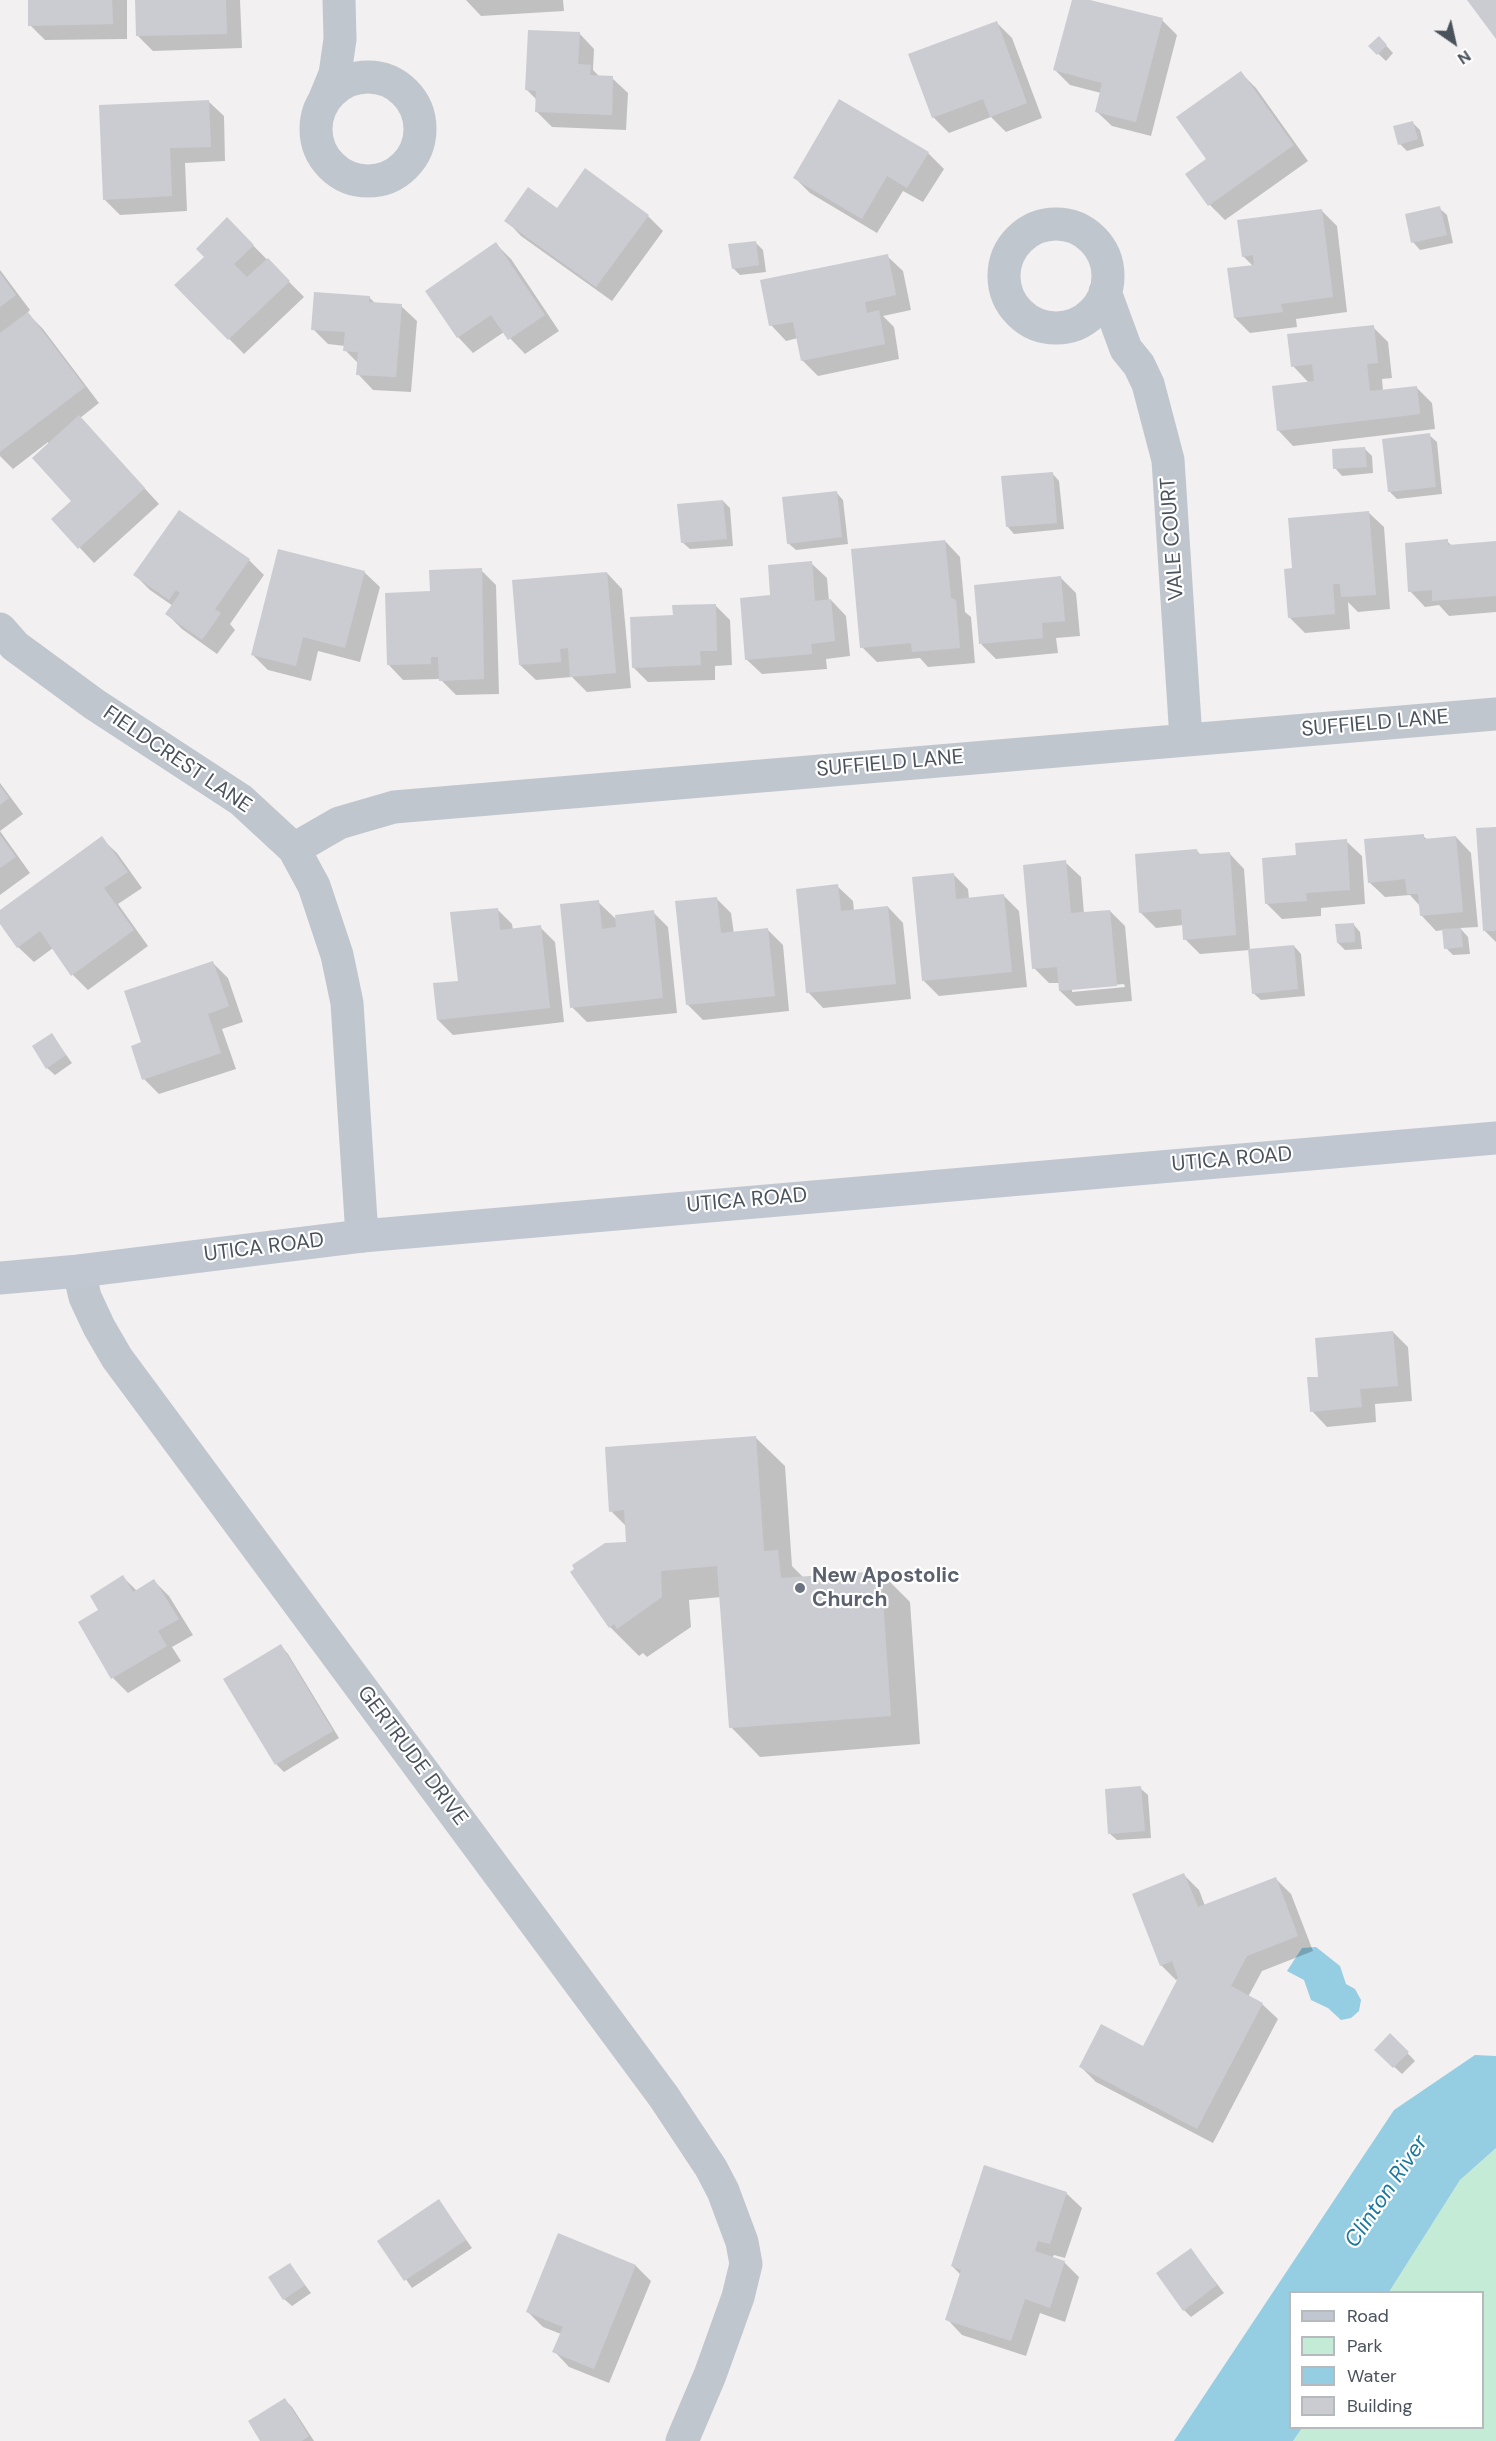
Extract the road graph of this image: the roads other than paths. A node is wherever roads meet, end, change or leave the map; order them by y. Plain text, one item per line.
1 (339, 0) edge
2 (340, 39) junction
3 (382, 79) junction
4 (322, 103) junction
5 (1105, 292) junction
6 (1070, 326) junction
7 (1126, 349) junction
8 (0, 629) edge
9 (1496, 714) edge
10 (1186, 739) junction
11 (294, 849) junction
12 (1496, 1138) edge
13 (362, 1236) junction
14 (80, 1271) junction
15 (0, 1278) edge
16 (682, 2441) edge

1 - 2 street
2 - 3 street
2 - 4 street
3 - 4 street
3 - 4 street
5 - 6 street
5 - 6 street, VALE COURT
5 - 7 street, VALE COURT
6 - 7 street, VALE COURT
7 - 10 street, VALE COURT
8 - 11 street, FIELDCREST LANE
9 - 10 street, SUFFIELD LANE
10 - 11 street, SUFFIELD LANE
11 - 13 street, FIELDCREST LANE
12 - 13 street, UTICA ROAD
13 - 14 street, UTICA ROAD
14 - 15 street, UTICA ROAD
14 - 16 street, GERTRUDE DRIVE

